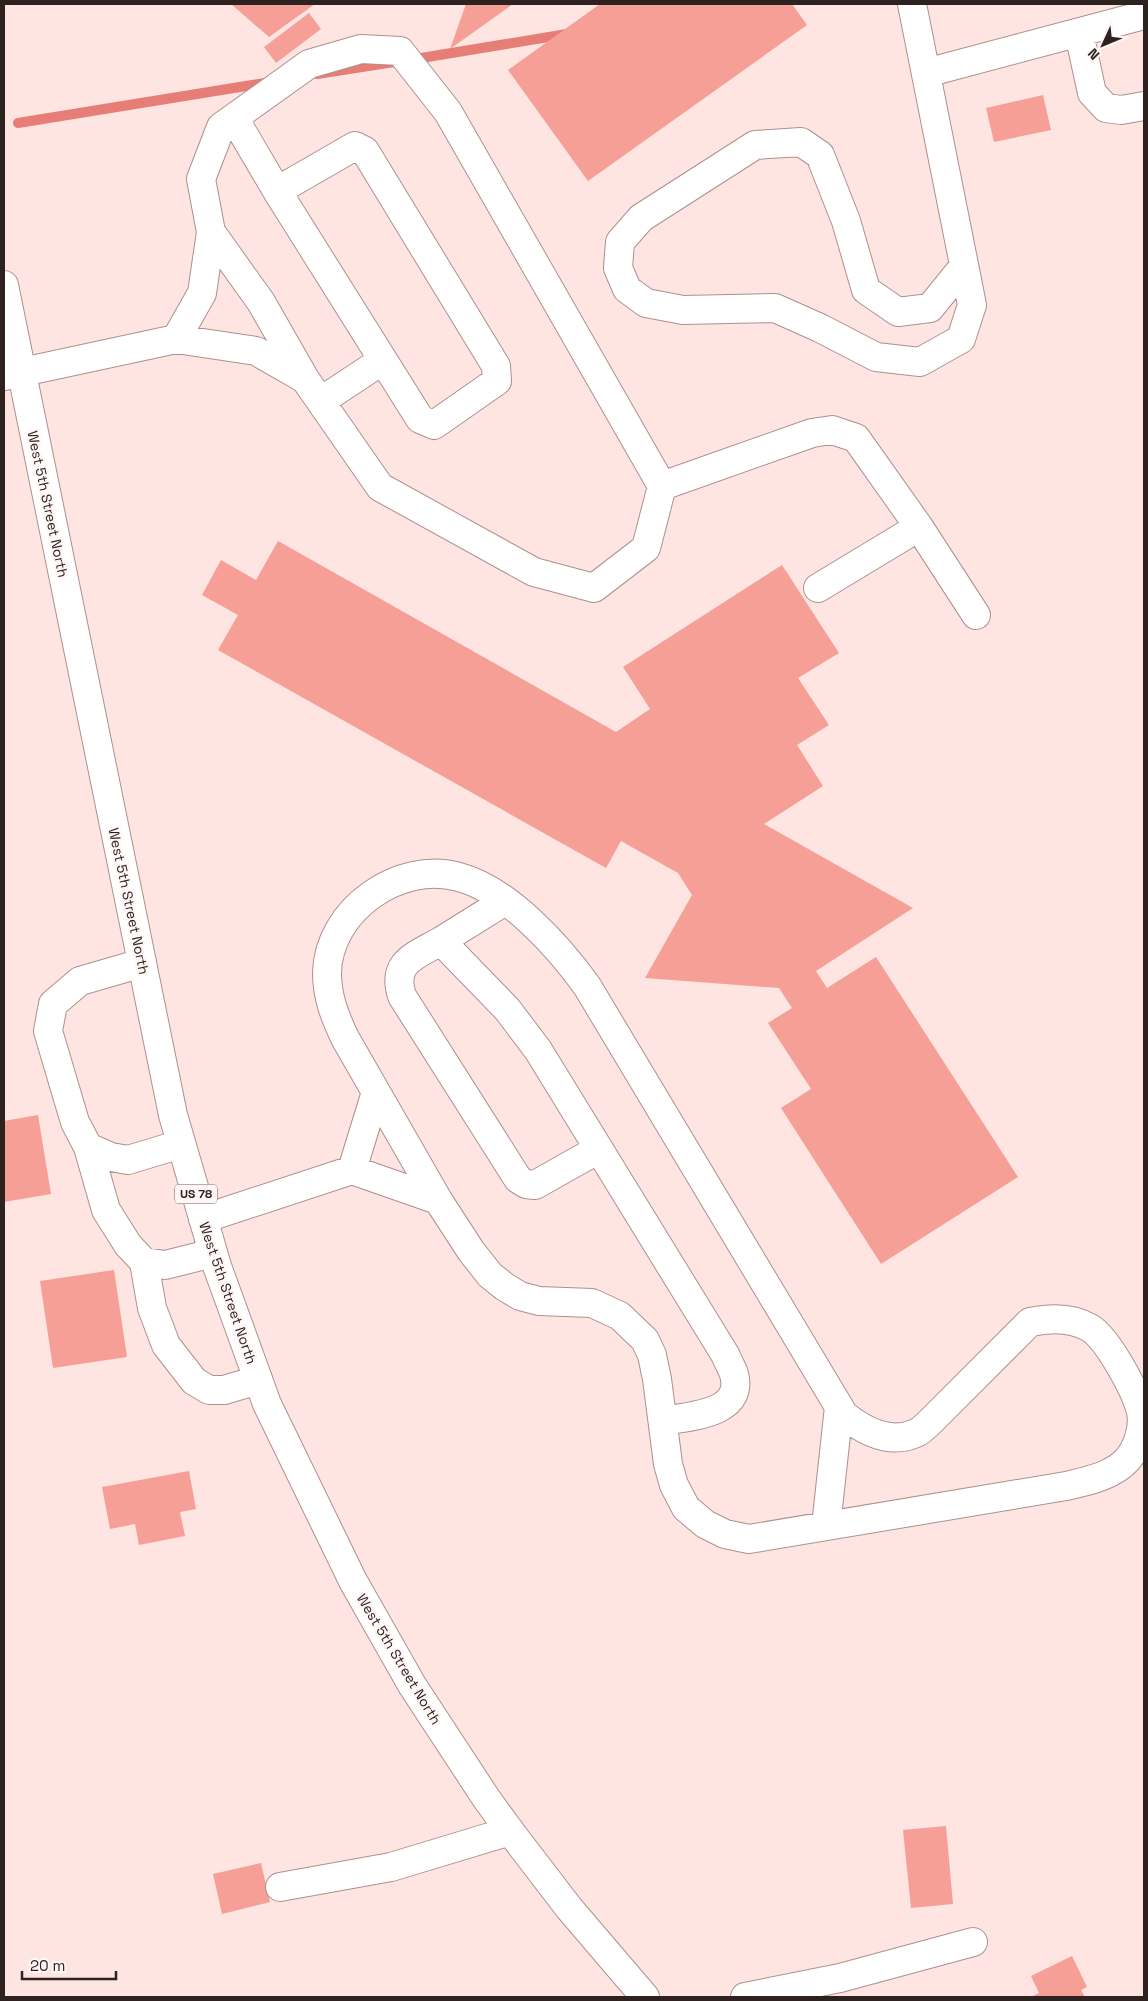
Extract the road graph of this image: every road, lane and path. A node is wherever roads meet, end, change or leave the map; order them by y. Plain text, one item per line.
1 (912, 4) edge
2 (1144, 15) edge
3 (1079, 32) junction
4 (926, 73) junction
5 (1144, 106) edge
6 (234, 118) junction
7 (277, 191) junction
8 (211, 232) junction
9 (964, 266) junction
10 (4, 285) edge
11 (176, 339) junction
12 (383, 360) junction
13 (13, 375) edge
14 (306, 379) junction
15 (321, 401) junction
16 (662, 486) junction
17 (919, 527) junction
18 (818, 588) dead end
19 (976, 615) dead end
20 (505, 901) junction
21 (441, 941) junction
22 (142, 963) junction
23 (376, 1092) junction
24 (181, 1144) junction
25 (88, 1148) junction
26 (599, 1149) junction
27 (352, 1170) junction
28 (438, 1200) junction
29 (203, 1219) junction
30 (213, 1253) junction
31 (144, 1262) junction
32 (258, 1380) junction
33 (839, 1407) junction
34 (663, 1421) junction
35 (826, 1526) junction
36 (510, 1831) junction
37 (280, 1887) dead end
38 (973, 1942) dead end
39 (645, 1997) edge
40 (745, 1997) edge

1 - 4 main road
2 - 3 main road
3 - 4 main road
3 - 5 main road
4 - 9 main road
6 - 7 main road
6 - 8 main road
6 - 16 main road
7 - 12 main road
7 - 12 main road
8 - 11 main road
8 - 14 main road
9 - 9 main road
10 - 13 main road, West 5th Street North / US 78
11 - 13 main road
11 - 14 main road
12 - 15 main road
13 - 22 main road, West 5th Street North / US 78
14 - 15 main road
15 - 16 main road
16 - 17 main road
17 - 18 main road
17 - 19 main road
20 - 21 main road
20 - 23 main road
20 - 33 main road
21 - 26 main road
21 - 26 main road
22 - 24 main road, West 5th Street North / US 78
22 - 25 main road
23 - 27 main road
23 - 28 main road
24 - 25 main road
24 - 29 main road, West 5th Street North / US 78
25 - 31 main road
26 - 34 main road
27 - 28 main road
27 - 29 main road
28 - 34 main road
29 - 30 main road, West 5th Street North / US 78
30 - 31 main road
30 - 32 main road, West 5th Street North / US 78
31 - 32 main road
32 - 36 main road, West 5th Street North / US 78
33 - 35 main road
33 - 35 main road
34 - 35 main road
36 - 37 main road
36 - 39 main road, West 5th Street North / US 78
38 - 40 main road

